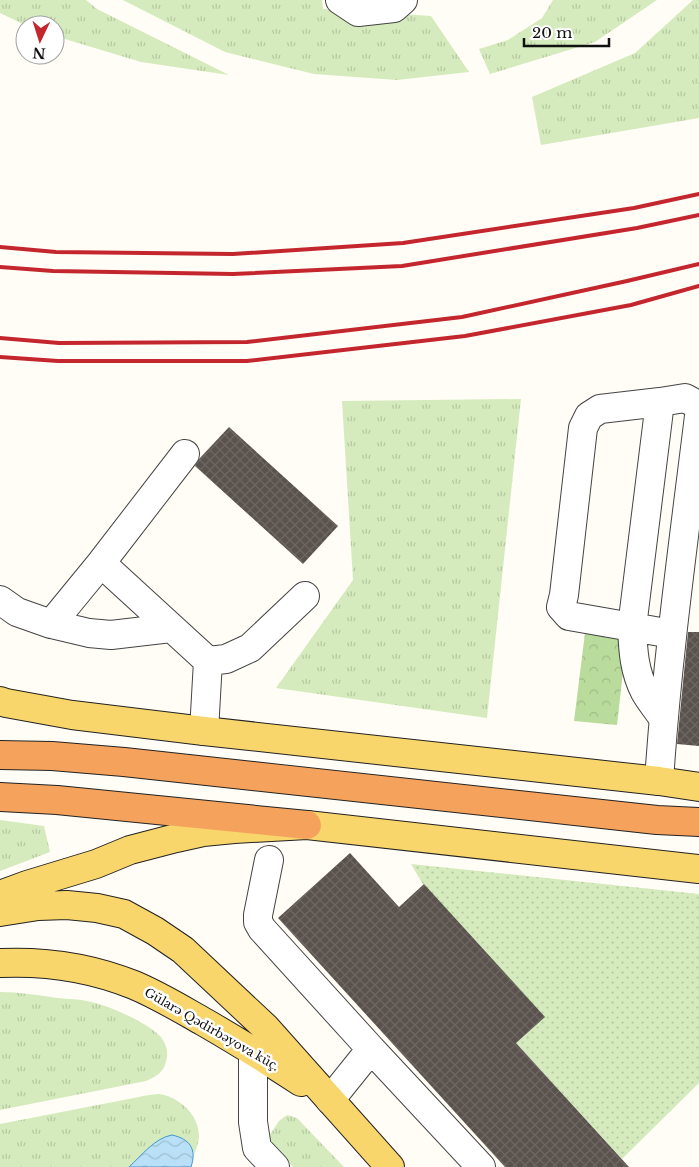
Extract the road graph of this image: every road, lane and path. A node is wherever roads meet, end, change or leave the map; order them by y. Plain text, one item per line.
1 (340, 0) edge
2 (403, 0) edge
3 (660, 402) junction
4 (698, 407) edge
5 (185, 454) dead end
6 (100, 563) junction
7 (305, 596) dead end
8 (0, 600) edge
9 (51, 624) junction
10 (632, 627) junction
11 (171, 628) junction
12 (672, 634) junction
13 (208, 661) junction
14 (0, 701) edge
15 (72, 715) junction
16 (663, 718) junction
17 (0, 721) edge
18 (204, 731) junction
19 (0, 756) edge
20 (659, 781) junction
21 (0, 784) edge
22 (699, 787) edge
23 (0, 797) edge
24 (57, 800) junction
25 (699, 822) edge
26 (307, 825) junction
27 (269, 860) dead end
28 (699, 869) edge
29 (0, 895) edge
30 (0, 912) edge
31 (0, 963) edge
32 (371, 1049) junction
33 (253, 1051) junction
34 (330, 1100) junction
35 (275, 1167) edge
36 (390, 1167) edge
37 (482, 1167) edge

1 - 2 lane
3 - 4 lane
3 - 10 lane
3 - 10 lane
4 - 12 lane
5 - 6 lane
6 - 9 lane
6 - 11 lane
7 - 13 lane
8 - 9 lane
9 - 11 lane
10 - 12 lane
10 - 16 lane
11 - 13 lane
12 - 16 lane
13 - 18 lane
14 - 15 main road
15 - 17 main road
15 - 18 main road
16 - 20 lane
18 - 20 main road
19 - 25 highway
20 - 22 main road
21 - 24 main road
23 - 24 highway
24 - 26 highway
26 - 28 main road
26 - 29 main road
27 - 32 lane
30 - 34 main road, Gülarə Qədirbəyova küç.
31 - 33 main road, Gülarə Qədirbəyova küç.
32 - 34 lane
32 - 37 lane
33 - 34 main road, Gülarə Qədirbəyova küç.
33 - 35 lane
34 - 36 main road, Gülarə Qədirbəyova küç.

